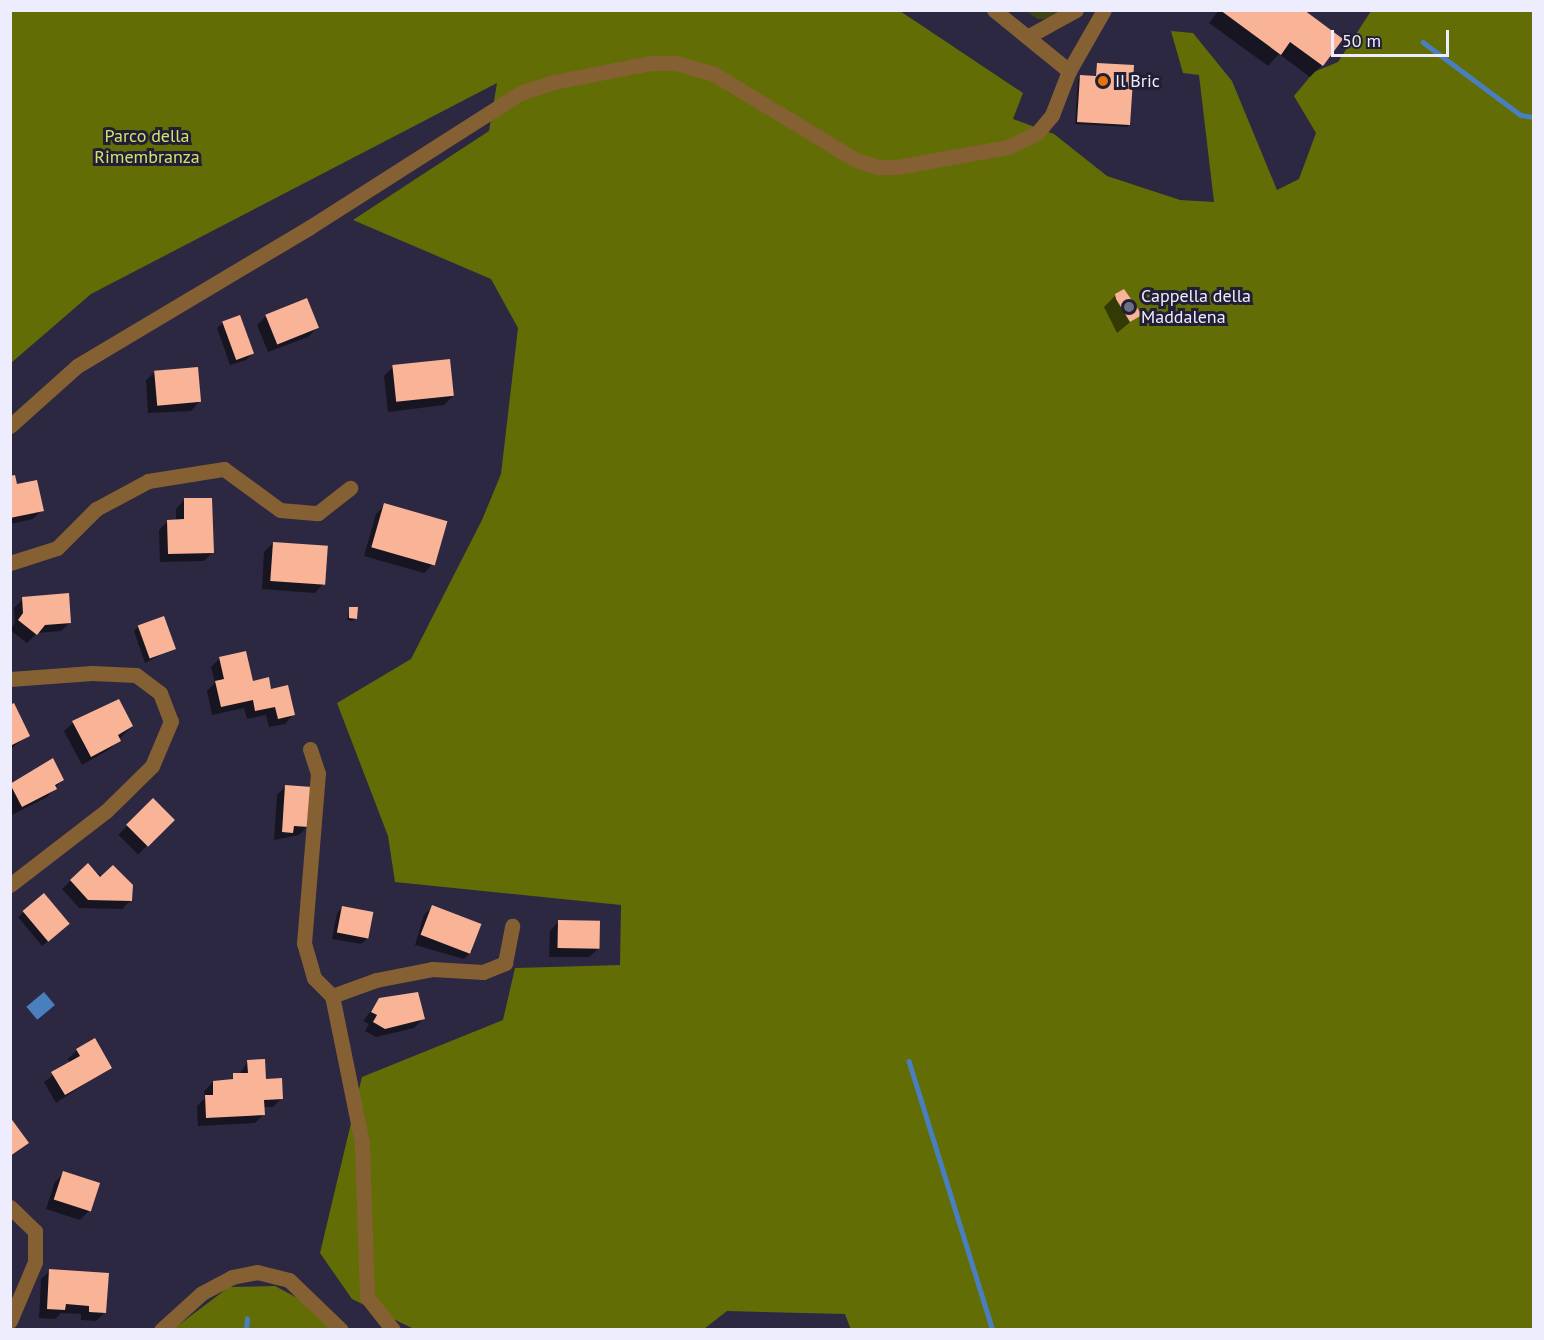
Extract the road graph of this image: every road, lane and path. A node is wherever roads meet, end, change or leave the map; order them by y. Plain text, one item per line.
1 (994, 10) edge
2 (1076, 10) edge
3 (1104, 10) edge
4 (1027, 37) junction
5 (1069, 71) junction
6 (10, 426) edge
7 (350, 488) dead end
8 (10, 563) edge
9 (10, 679) edge
10 (310, 749) dead end
11 (10, 885) edge
12 (512, 926) dead end
13 (332, 996) junction
14 (10, 1207) edge
15 (10, 1322) edge
16 (161, 1329) edge
17 (340, 1329) edge
18 (393, 1329) edge

1 - 4 street
2 - 4 street
3 - 5 street
4 - 5 street
5 - 6 street
7 - 8 street
9 - 11 street
10 - 13 street
12 - 13 street
13 - 18 street
14 - 15 street
16 - 17 street

